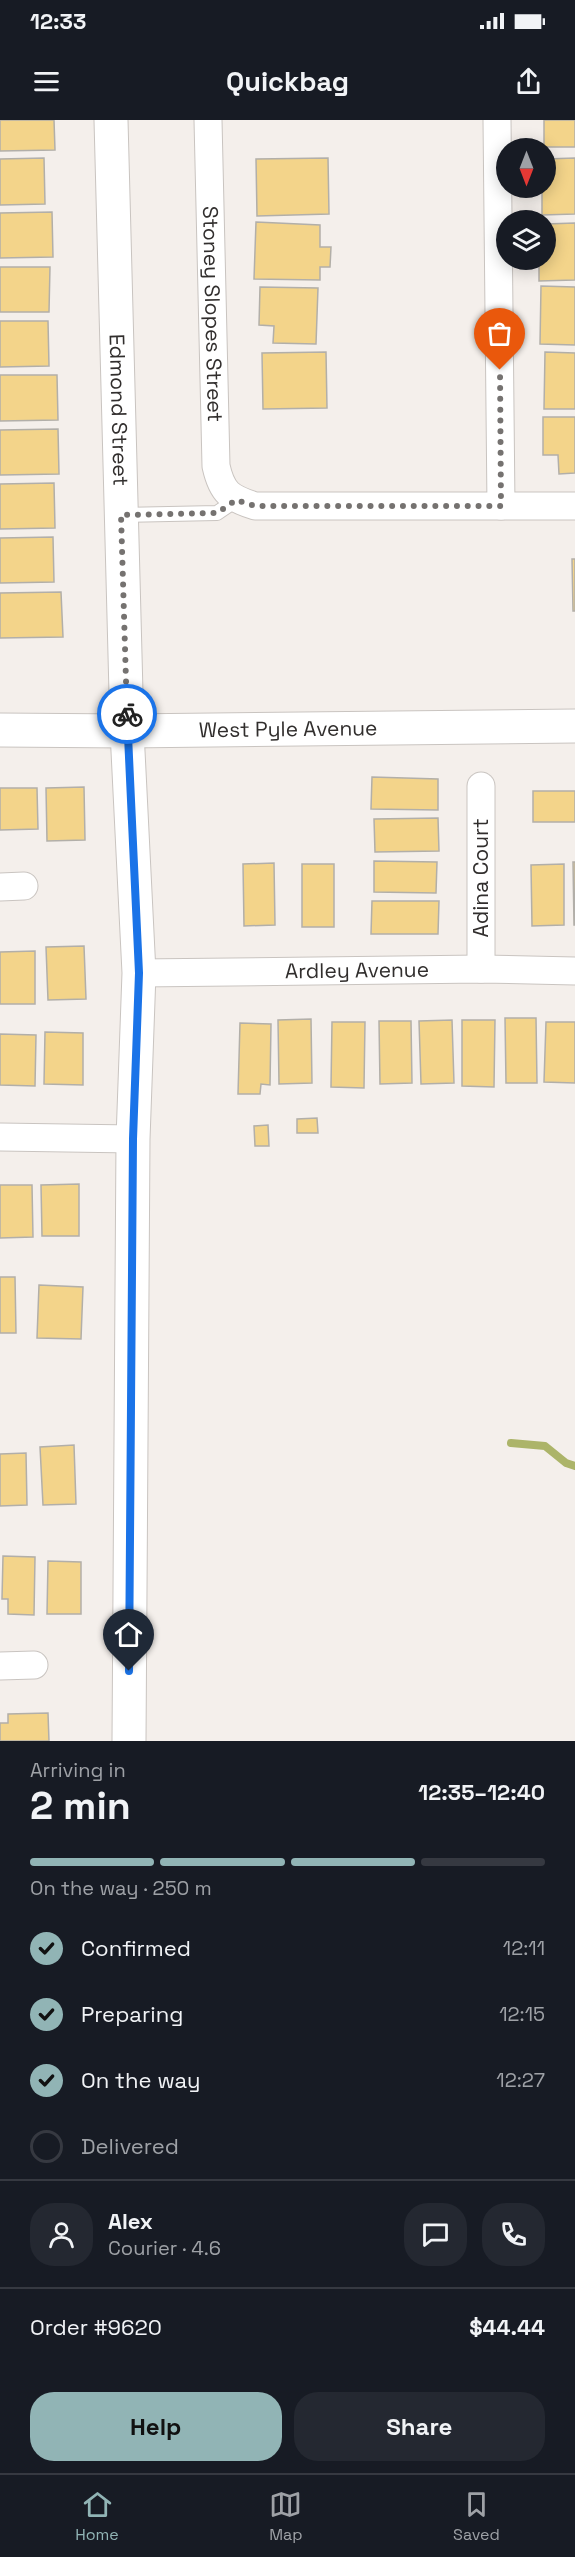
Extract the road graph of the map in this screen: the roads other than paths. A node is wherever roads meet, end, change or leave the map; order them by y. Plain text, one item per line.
1 (111, 120) edge
2 (208, 120) edge
3 (497, 120) edge
4 (236, 500) junction
5 (501, 506) junction
6 (575, 506) edge
7 (121, 515) junction
8 (575, 726) edge
9 (0, 730) edge
10 (127, 731) junction
11 (481, 786) dead end
12 (481, 969) junction
13 (575, 971) edge
14 (139, 973) junction
15 (0, 1137) edge
16 (133, 1139) junction
17 (34, 1665) dead end
18 (0, 1666) edge
19 (129, 1741) edge

1 - 7 street, Edmond Street
2 - 4 street, Stoney Slopes Street
3 - 5 street
4 - 5 street
4 - 7 lane
5 - 6 street
7 - 10 street, Edmond Street
8 - 10 street, West Pyle Avenue
9 - 10 street, West Pyle Avenue
10 - 14 street, Edmond Street
11 - 12 street, Adina Court
12 - 13 street, Ardley Avenue
12 - 14 street, Ardley Avenue
14 - 16 street, Edmond Street
15 - 16 street
16 - 19 street, Edmond Street
17 - 18 street

